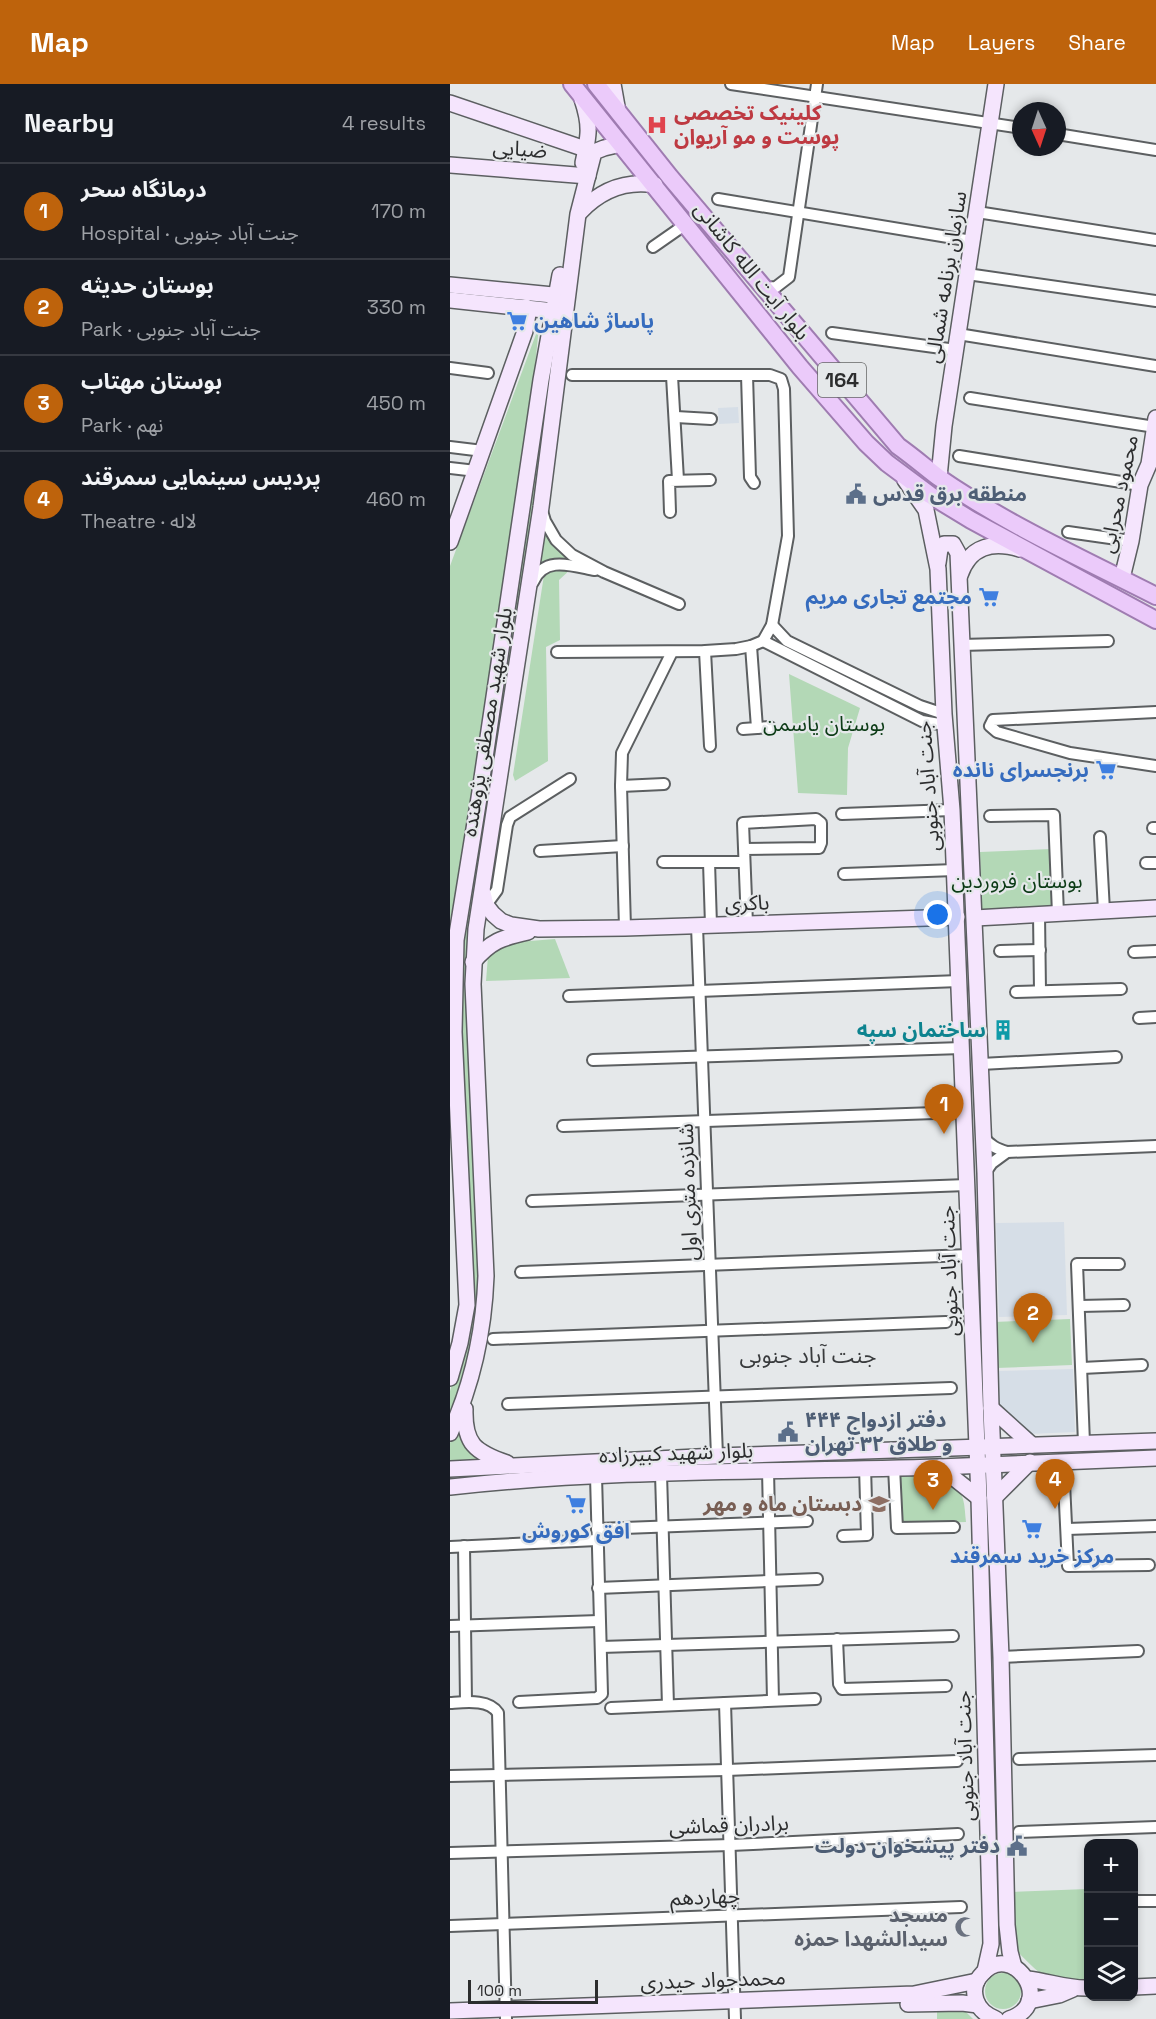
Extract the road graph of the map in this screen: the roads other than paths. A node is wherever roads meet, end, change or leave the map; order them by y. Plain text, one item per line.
1 (596, 84) edge
2 (614, 84) edge
3 (731, 84) edge
4 (818, 84) edge
5 (996, 84) edge
6 (577, 90) edge
7 (816, 98) junction
8 (450, 103) edge
9 (618, 112) junction
10 (990, 123) junction
11 (1012, 127) edge
12 (1066, 135) edge
13 (621, 144) junction
14 (1156, 150) edge
15 (590, 151) junction
16 (450, 165) edge
17 (584, 175) junction
18 (655, 185) junction
19 (718, 199) dead end
20 (800, 212) junction
21 (977, 212) junction
22 (578, 214) junction
23 (686, 224) junction
24 (1156, 240) edge
25 (972, 241) junction
26 (653, 248) dead end
27 (967, 274) junction
28 (450, 285) edge
29 (765, 288) junction
30 (561, 296) junction
31 (450, 300) edge
32 (1156, 302) edge
33 (526, 307) junction
34 (784, 309) junction
35 (559, 312) junction
36 (767, 325) junction
37 (832, 333) dead end
38 (958, 334) junction
39 (956, 350) junction
40 (820, 352) junction
41 (1156, 366) edge
42 (800, 367) junction
43 (450, 368) edge
44 (488, 373) dead end
45 (572, 375) dead end
46 (747, 375) junction
47 (672, 376) junction
48 (970, 398) dead end
49 (676, 417) junction
50 (711, 419) dead end
51 (1155, 422) edge
52 (450, 447) edge
53 (483, 451) junction
54 (959, 456) dead end
55 (1153, 460) edge
56 (450, 468) edge
57 (476, 471) junction
58 (902, 475) junction
59 (939, 477) junction
60 (678, 480) junction
61 (710, 480) dead end
62 (754, 483) dead end
63 (1140, 485) junction
64 (541, 507) junction
65 (670, 512) dead end
66 (1068, 532) dead end
67 (1131, 541) junction
68 (450, 542) edge
69 (1045, 560) junction
70 (938, 569) junction
71 (604, 572) junction
72 (1122, 578) junction
73 (958, 581) junction
74 (528, 594) junction
75 (1156, 596) edge
76 (679, 604) dead end
77 (1156, 620) edge
78 (772, 625) junction
79 (763, 640) junction
80 (1108, 641) dead end
81 (961, 645) junction
82 (751, 646) junction
83 (705, 651) junction
84 (557, 652) dead end
85 (672, 652) junction
86 (846, 670) junction
87 (841, 681) junction
88 (1156, 712) edge
89 (945, 719) junction
90 (757, 728) junction
91 (770, 728) dead end
92 (743, 729) dead end
93 (710, 746) dead end
94 (1156, 766) edge
95 (570, 779) dead end
96 (664, 784) dead end
97 (621, 786) junction
98 (952, 810) junction
99 (842, 814) dead end
100 (990, 816) dead end
101 (1100, 837) dead end
102 (623, 846) junction
103 (744, 849) junction
104 (540, 851) dead end
105 (663, 862) dead end
106 (709, 862) junction
107 (744, 862) junction
108 (955, 870) junction
109 (844, 874) dead end
110 (484, 898) junction
111 (1156, 908) edge
112 (1104, 911) junction
113 (1039, 914) junction
114 (1058, 914) junction
115 (957, 917) junction
116 (975, 918) junction
117 (747, 924) junction
118 (704, 926) junction
119 (625, 928) junction
120 (539, 929) junction
121 (1040, 950) junction
122 (1000, 951) dead end
123 (1156, 951) edge
124 (1134, 952) dead end
125 (473, 962) junction
126 (959, 981) junction
127 (1121, 989) dead end
128 (699, 991) junction
129 (1040, 991) junction
130 (1016, 992) dead end
131 (569, 996) dead end
132 (1156, 1017) edge
133 (1139, 1018) dead end
134 (962, 1048) junction
135 (702, 1057) junction
136 (1116, 1057) dead end
137 (593, 1060) dead end
138 (981, 1064) junction
139 (964, 1112) junction
140 (704, 1121) junction
141 (563, 1126) dead end
142 (983, 1136) junction
143 (1156, 1146) edge
144 (1007, 1152) junction
145 (985, 1173) junction
146 (967, 1185) junction
147 (707, 1194) junction
148 (532, 1200) dead end
149 (969, 1255) junction
150 (1119, 1264) dead end
151 (710, 1265) junction
152 (521, 1272) dead end
153 (1124, 1305) dead end
154 (1080, 1306) junction
155 (946, 1322) dead end
156 (712, 1331) junction
157 (493, 1339) dead end
158 (1142, 1365) dead end
159 (1082, 1368) junction
160 (450, 1378) edge
161 (951, 1388) dead end
162 (715, 1396) junction
163 (465, 1401) junction
164 (508, 1404) dead end
165 (991, 1408) junction
166 (450, 1433) edge
167 (1156, 1441) edge
168 (1084, 1443) junction
169 (1032, 1445) junction
170 (992, 1446) junction
171 (976, 1447) junction
172 (717, 1456) junction
173 (1156, 1458) edge
174 (1030, 1462) junction
175 (977, 1464) junction
176 (993, 1464) junction
177 (513, 1465) junction
178 (866, 1467) junction
179 (894, 1467) junction
180 (940, 1467) junction
181 (450, 1469) edge
182 (768, 1470) junction
183 (661, 1474) junction
184 (596, 1476) junction
185 (1064, 1483) dead end
186 (450, 1487) edge
187 (995, 1497) junction
188 (979, 1498) junction
189 (807, 1521) dead end
190 (768, 1523) junction
191 (663, 1526) junction
192 (1156, 1526) edge
193 (954, 1527) dead end
194 (1067, 1529) junction
195 (597, 1534) junction
196 (843, 1536) dead end
197 (464, 1546) junction
198 (450, 1547) edge
199 (1149, 1565) dead end
200 (817, 1579) dead end
201 (771, 1582) junction
202 (665, 1585) junction
203 (598, 1588) junction
204 (599, 1621) junction
205 (450, 1626) edge
206 (465, 1626) junction
207 (953, 1636) dead end
208 (837, 1639) junction
209 (772, 1641) junction
210 (667, 1644) junction
211 (601, 1647) junction
212 (1138, 1651) dead end
213 (1001, 1657) junction
214 (946, 1686) dead end
215 (815, 1699) dead end
216 (773, 1701) junction
217 (466, 1702) junction
218 (519, 1702) dead end
219 (450, 1703) edge
220 (725, 1703) junction
221 (668, 1704) junction
222 (611, 1708) dead end
223 (1156, 1755) edge
224 (1019, 1759) dead end
225 (957, 1761) dead end
226 (727, 1770) junction
227 (500, 1774) junction
228 (450, 1776) edge
229 (1156, 1827) edge
230 (1019, 1832) dead end
231 (958, 1834) dead end
232 (731, 1845) junction
233 (502, 1851) junction
234 (450, 1853) edge
235 (1138, 1901) edge
236 (1156, 1901) edge
237 (961, 1907) dead end
238 (733, 1915) junction
239 (504, 1924) junction
240 (450, 1926) edge
241 (1014, 1967) junction
242 (981, 1976) junction
243 (1027, 1979) junction
244 (1156, 1986) edge
245 (1138, 1987) edge
246 (1081, 1989) edge
247 (1029, 2001) junction
248 (735, 2010) edge
249 (450, 2011) edge
250 (506, 2015) edge
251 (987, 2015) edge
252 (1014, 2018) edge
253 (462, 2019) edge

1 - 9 main road, بلوار آیت الله کاشانی / 164
2 - 9 main road
3 - 7 street
4 - 7 street
5 - 10 main road, سازمان برنامه شمالی
6 - 13 main road, بلوار آیت الله کاشانی / 164
6 - 15 main road, بلوار شهید مصطفی پژوهنده
7 - 10 street
7 - 20 street
8 - 15 main road
9 - 29 main road, بلوار آیت الله کاشانی / 164
10 - 11 street
10 - 21 main road, سازمان برنامه شمالی
12 - 14 street
13 - 15 main road
13 - 18 main road, بلوار آیت الله کاشانی / 164
15 - 17 main road, بلوار شهید مصطفی پژوهنده
16 - 17 main road, ضیایی
17 - 22 main road, بلوار شهید مصطفی پژوهنده
17 - 30 main road, بلوار شهید مصطفی پژوهنده
18 - 22 main road
18 - 23 main road, بلوار آیت الله کاشانی / 164
19 - 20 street
20 - 25 street
20 - 29 street
21 - 24 street
21 - 25 main road, سازمان برنامه شمالی
22 - 30 main road, بلوار شهید مصطفی پژوهنده
23 - 26 street
23 - 36 main road, بلوار آیت الله کاشانی / 164
25 - 27 main road, سازمان برنامه شمالی
27 - 32 street
27 - 38 main road, سازمان برنامه شمالی
28 - 30 main road
29 - 34 main road, بلوار آیت الله کاشانی / 164
30 - 35 main road, بلوار شهید مصطفی پژوهنده
31 - 33 main road
33 - 35 main road
33 - 53 main road
34 - 36 main road
34 - 40 main road, بلوار آیت الله کاشانی / 164
35 - 64 main road, بلوار شهید مصطفی پژوهنده
35 - 160 main road, بلوار شهید مصطفی پژوهنده
36 - 42 main road, بلوار آیت الله کاشانی / 164
37 - 39 street
38 - 39 main road, سازمان برنامه شمالی
38 - 41 street
39 - 59 main road, سازمان برنامه شمالی
40 - 42 main road
40 - 59 main road, بلوار آیت الله کاشانی / 164
42 - 58 main road, بلوار آیت الله کاشانی / 164
43 - 44 street
45 - 47 street
46 - 47 street
46 - 62 street
46 - 78 street
47 - 49 street
48 - 51 street
49 - 50 street
49 - 60 street
51 - 55 main road, محمود محرابی
52 - 53 street
53 - 57 main road
54 - 63 street
55 - 63 main road, محمود محرابی
56 - 57 street
57 - 68 main road
58 - 69 main road, بلوار آیت الله کاشانی / 164
58 - 70 main road
59 - 72 main road, بلوار آیت الله کاشانی / 164
60 - 61 street
60 - 65 street
63 - 67 main road, محمود محرابی
64 - 71 street
64 - 74 main road, بلوار شهید مصطفی پژوهنده
66 - 67 street
67 - 72 main road, محمود محرابی
69 - 73 main road
69 - 77 main road, بلوار آیت الله کاشانی / 164
70 - 73 main road, جنت آباد جنوبی
70 - 89 main road, جنت آباد جنوبی
71 - 74 street
71 - 76 street
72 - 75 main road, بلوار آیت الله کاشانی / 164
73 - 81 main road, جنت آباد جنوبی
74 - 110 main road, بلوار شهید مصطفی پژوهنده
78 - 79 street
78 - 86 street
79 - 82 street
79 - 87 street
80 - 81 street
81 - 116 main road, جنت آباد جنوبی
82 - 83 street
82 - 90 street
83 - 85 street
83 - 93 street
84 - 85 street
85 - 97 street
86 - 87 street
86 - 89 street
87 - 89 street
88 - 94 street
89 - 98 main road, جنت آباد جنوبی
90 - 91 street
90 - 92 street
95 - 110 street
96 - 97 street
97 - 102 street
98 - 99 street
98 - 108 main road, جنت آباد جنوبی
100 - 114 street
101 - 112 street
102 - 104 street
102 - 119 street
103 - 103 street
103 - 107 street
105 - 106 street
106 - 107 street
106 - 118 street, شانزده متری اول
107 - 117 street
108 - 109 street
108 - 115 main road, جنت آباد جنوبی
110 - 120 main road, باکری
110 - 125 main road, بلوار شهید مصطفی پژوهنده
111 - 112 main road
112 - 114 main road
113 - 114 main road
113 - 116 main road
113 - 121 street
115 - 117 main road, باکری
115 - 126 main road, جنت آباد جنوبی
116 - 138 main road, جنت آباد جنوبی
117 - 118 main road, باکری
118 - 119 main road, باکری
118 - 128 street, شانزده متری اول
119 - 120 main road, باکری
120 - 125 main road, باکری
121 - 122 street
121 - 129 street
123 - 124 street
125 - 163 main road, بلوار شهید مصطفی پژوهنده
126 - 128 street
126 - 134 main road, جنت آباد جنوبی
127 - 129 street
128 - 131 street
128 - 135 street, شانزده متری اول
129 - 130 street
132 - 133 street
134 - 135 street
134 - 139 main road, جنت آباد جنوبی
135 - 137 street
135 - 140 street, شانزده متری اول
136 - 138 street
138 - 142 main road, جنت آباد جنوبی
139 - 140 street
139 - 146 main road, جنت آباد جنوبی
140 - 141 street
140 - 147 street, شانزده متری اول
142 - 144 street
142 - 145 main road, جنت آباد جنوبی
143 - 144 street
144 - 145 street
145 - 165 main road, جنت آباد جنوبی
146 - 147 street
146 - 149 main road, جنت آباد جنوبی
147 - 148 street
147 - 151 street, شانزده متری اول
149 - 151 street
149 - 171 main road, جنت آباد جنوبی
150 - 154 street
151 - 152 street
151 - 156 street, شانزده متری اول
153 - 154 street
154 - 159 street
155 - 156 street
156 - 157 street
156 - 162 street, شانزده متری اول
158 - 159 street
159 - 168 street
161 - 162 street
162 - 164 street
162 - 172 street, شانزده متری اول
163 - 166 main road, بلوار شهید مصطفی پژوهنده
163 - 177 main road
165 - 169 main road
165 - 170 main road, جنت آباد جنوبی
167 - 168 main road, بلوار شهید کبیرزاده
168 - 169 main road, بلوار شهید کبیرزاده
169 - 170 main road, بلوار شهید کبیرزاده
170 - 171 main road, بلوار شهید کبیرزاده
170 - 176 main road, جنت آباد جنوبی
171 - 172 main road, بلوار شهید کبیرزاده
171 - 175 main road, جنت آباد جنوبی
172 - 177 main road, بلوار شهید کبیرزاده
173 - 174 main road, بلوار شهید کبیرزاده
174 - 176 main road, بلوار شهید کبیرزاده
174 - 187 main road
175 - 176 main road, بلوار شهید کبیرزاده
175 - 180 main road, بلوار شهید کبیرزاده
175 - 188 main road, جنت آباد جنوبی
176 - 187 main road, جنت آباد جنوبی
177 - 181 main road, بلوار شهید کبیرزاده
178 - 179 main road, بلوار شهید کبیرزاده
178 - 182 main road, بلوار شهید کبیرزاده
178 - 196 street
179 - 180 main road, بلوار شهید کبیرزاده
179 - 193 street
180 - 188 main road
182 - 183 main road, بلوار شهید کبیرزاده
182 - 190 street
183 - 184 main road, بلوار شهید کبیرزاده
183 - 191 street
184 - 186 main road, بلوار شهید کبیرزاده
184 - 195 street
185 - 194 street
187 - 213 main road, جنت آباد جنوبی
188 - 242 main road, جنت آباد جنوبی
189 - 190 street
190 - 191 street
190 - 201 street
191 - 195 street
191 - 202 street
192 - 194 street
194 - 199 street
195 - 197 street
195 - 203 street
197 - 198 street
197 - 206 street
200 - 201 street
201 - 202 street
201 - 209 street
202 - 203 street
202 - 210 street
203 - 204 street
204 - 206 street
204 - 211 street
205 - 206 street
206 - 217 street
207 - 208 street
208 - 209 street
208 - 214 street
209 - 210 street
209 - 216 street
210 - 211 street
210 - 221 street
211 - 218 street
212 - 213 street
213 - 241 main road, جنت آباد جنوبی
215 - 216 street
216 - 220 street
217 - 219 street
217 - 227 street
220 - 221 street
220 - 226 street
221 - 222 street
223 - 224 street
225 - 226 street
226 - 227 street
226 - 232 street
227 - 228 street
227 - 233 street
229 - 230 street
231 - 232 street, برادران قماشی
232 - 233 street, برادران قماشی
232 - 238 street
233 - 234 street, برادران قماشی
233 - 239 street
235 - 236 street
237 - 238 street, چهاردهم
238 - 239 street, چهاردهم
238 - 248 street
239 - 240 street, چهاردهم
239 - 250 street
241 - 242 main road, محمدجواد حیدری
241 - 243 main road
242 - 248 main road, محمدجواد حیدری
242 - 251 main road, جنت آباد جنوبی
243 - 246 main road
243 - 247 main road
244 - 245 main road
246 - 247 main road
247 - 252 main road
248 - 250 main road, محمدجواد حیدری
248 - 251 main road, محمدجواد حیدری
249 - 250 main road, محمدجواد حیدری
250 - 253 main road, محمدجواد حیدری

